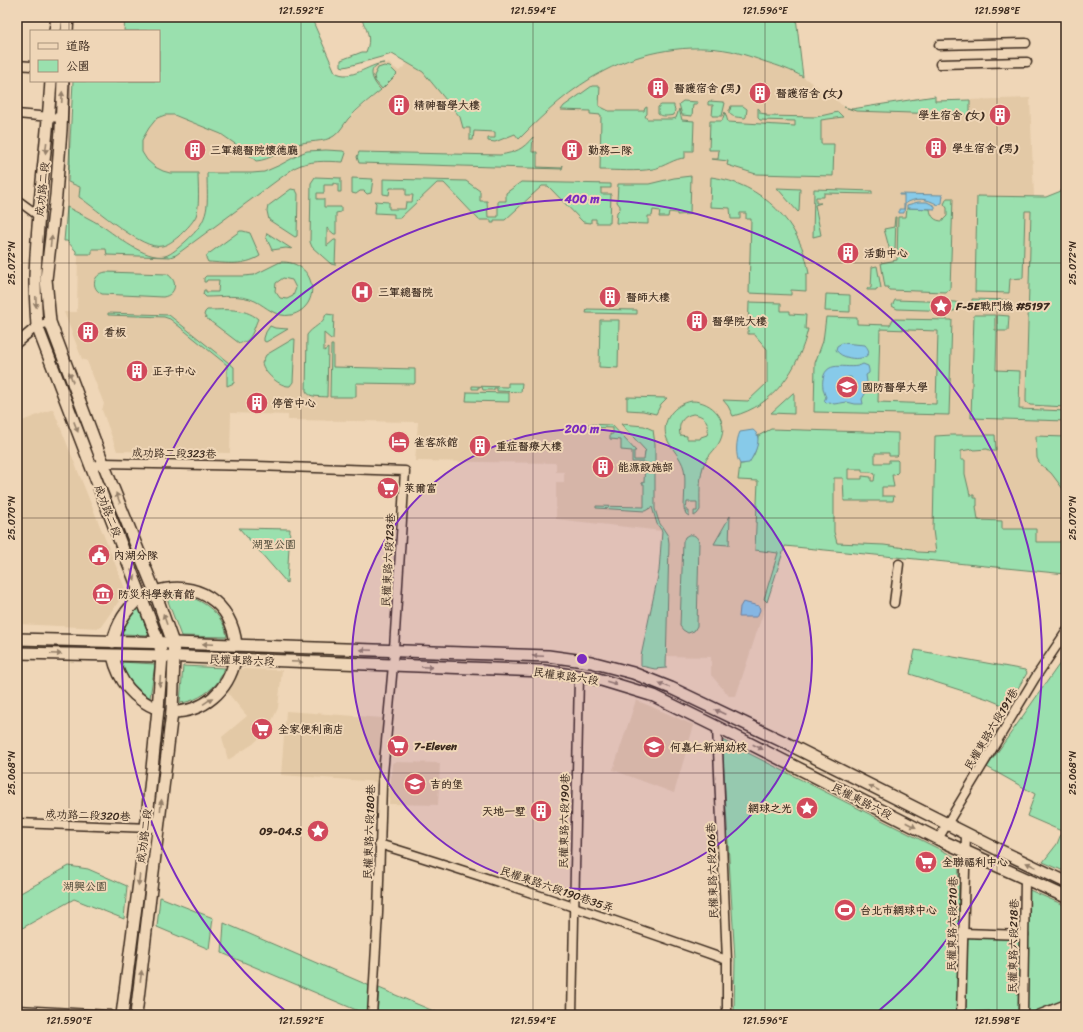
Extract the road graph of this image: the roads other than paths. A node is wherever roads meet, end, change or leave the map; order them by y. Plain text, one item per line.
1 (51, 17) edge
2 (57, 17) edge
3 (68, 17) edge
4 (55, 30) edge
5 (67, 30) edge
6 (1026, 43) dead end
7 (939, 45) dead end
8 (1027, 62) dead end
9 (940, 64) dead end
10 (17, 65) edge
11 (30, 66) edge
12 (51, 82) edge
13 (63, 82) edge
14 (17, 114) edge
15 (49, 117) junction
16 (61, 118) junction
17 (17, 200) edge
18 (39, 216) junction
19 (50, 322) junction
20 (37, 326) junction
21 (17, 344) edge
22 (103, 463) junction
23 (92, 467) junction
24 (405, 471) joint
25 (899, 564) dead end
26 (155, 592) junction
27 (142, 597) junction
28 (894, 603) dead end
29 (1066, 632) edge
30 (17, 639) edge
31 (113, 642) junction
32 (159, 642) junction
33 (173, 643) junction
34 (236, 645) junction
35 (394, 651) junction
36 (17, 653) edge
37 (113, 656) junction
38 (162, 656) junction
39 (174, 657) junction
40 (235, 660) junction
41 (393, 665) junction
42 (578, 676) junction
43 (158, 709) junction
44 (172, 712) junction
45 (717, 727) junction
46 (17, 823) edge
47 (946, 824) junction
48 (146, 828) junction
49 (158, 829) junction
50 (966, 834) junction
51 (938, 839) junction
52 (379, 844) junction
53 (965, 852) junction
54 (1025, 878) junction
55 (1066, 882) edge
56 (1066, 897) edge
57 (574, 907) junction
58 (963, 933) junction
59 (1024, 935) junction
60 (727, 960) junction
61 (1066, 1004) edge
62 (17, 1010) edge
63 (110, 1015) edge
64 (122, 1015) edge
65 (136, 1015) edge
66 (372, 1015) edge
67 (572, 1015) edge
68 (727, 1015) edge
69 (961, 1015) edge
70 (1023, 1015) edge
71 (1038, 1015) edge

1 - 2 street
2 - 4 main road
3 - 5 main road
6 - 7 street
8 - 9 street
10 - 11 street
12 - 15 main road, 成功路二段
16 -> 13 main road, 成功路二段
14 - 15 street
15 - 16 street
15 -> 18 main road, 成功路二段
19 -> 16 main road, 成功路二段
17 - 18 street
18 -> 20 main road, 成功路二段
19 - 20 street
22 -> 19 main road, 成功路二段
20 - 21 street
20 -> 23 main road, 成功路二段
22 - 23 street, 成功路二段323巷
22 - 24 street, 成功路二段323巷
26 -> 22 main road, 成功路二段
23 -> 27 main road, 成功路二段
24 - 35 street, 民權東路六段123巷
25 - 28 street
33 -> 26 main road, 成功路二段
26 - 34 main road
27 - 31 main road
27 - 32 main road, 成功路二段
29 - 47 street, 民權東路六段191巷
30 - 31 main road, 民權東路六段
31 - 32 main road, 民權東路六段
32 - 33 main road, 民權東路六段
32 - 38 main road, 成功路二段
34 -> 33 main road, 民權東路六段
33 - 39 main road, 成功路二段
35 -> 34 main road, 民權東路六段
35 - 41 street, 民權東路六段180巷
47 -> 35 main road, 民權東路六段
36 -> 37 main road, 民權東路六段
37 - 38 main road, 民權東路六段
37 - 43 main road
38 - 39 main road, 民權東路六段
38 -> 43 main road, 成功路二段
39 - 40 main road, 民權東路六段
39 - 44 main road, 成功路二段
40 -> 41 main road, 民權東路六段
44 -> 40 main road
41 -> 42 main road, 民權東路六段
41 - 52 street, 民權東路六段180巷
42 -> 45 main road, 民權東路六段
42 - 57 street, 民權東路六段190巷
43 - 48 main road, 成功路二段
49 -> 44 main road, 成功路二段
45 -> 51 main road, 民權東路六段
45 - 60 street, 民權東路六段206巷
46 - 48 street, 成功路二段320巷
47 - 50 main road, 民權東路六段
47 - 51 street, 民權東路六段191巷
48 - 49 street, 成功路二段320巷
48 -> 64 main road, 成功路二段
65 -> 49 main road, 成功路二段
50 - 53 street, 民權東路六段210巷
55 -> 50 main road, 民權東路六段
51 - 53 main road, 民權東路六段
52 - 57 street, 民權東路六段190巷35弄
52 - 66 street, 民權東路六段180巷
53 - 54 main road, 民權東路六段
53 - 58 street, 民權東路六段210巷
54 - 56 main road, 民權東路六段
54 - 59 street, 民權東路六段218巷
57 - 60 street, 民權東路六段190巷35弄
57 - 67 street, 民權東路六段190巷
58 - 59 street
58 - 69 street, 民權東路六段210巷
59 - 70 street, 民權東路六段218巷
60 - 68 street, 民權東路六段206巷
61 - 71 street
62 - 63 street

